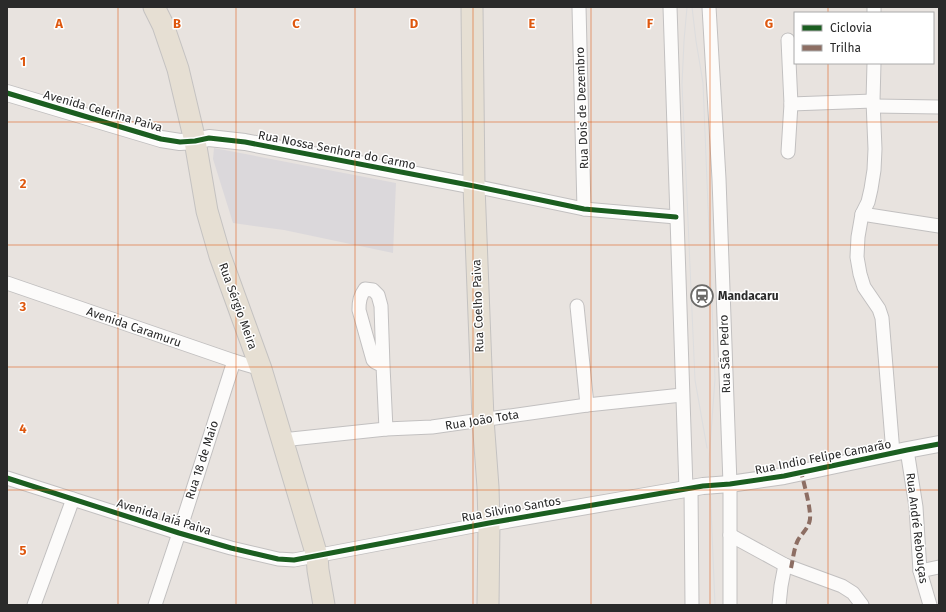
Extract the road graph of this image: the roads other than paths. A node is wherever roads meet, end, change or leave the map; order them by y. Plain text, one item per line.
1 (154, 7) edge
2 (472, 7) edge
3 (579, 7) edge
4 (670, 7) edge
5 (709, 7) edge
6 (788, 40) dead end
7 (874, 64) edge
8 (7, 93) edge
9 (874, 103) junction
10 (791, 104) junction
11 (939, 107) edge
12 (195, 141) junction
13 (788, 152) dead end
14 (474, 186) junction
15 (584, 208) junction
16 (862, 214) junction
17 (676, 216) junction
18 (939, 226) edge
19 (7, 283) edge
20 (577, 306) dead end
21 (234, 361) junction
22 (383, 366) junction
23 (261, 369) junction
24 (682, 395) junction
25 (587, 404) junction
26 (483, 419) junction
27 (386, 429) junction
28 (282, 440) junction
29 (939, 444) edge
30 (900, 451) junction
31 (7, 478) edge
32 (730, 484) junction
33 (710, 485) joint
34 (688, 488) junction
35 (73, 499) junction
36 (489, 522) junction
37 (179, 533) junction
38 (730, 535) junction
39 (317, 556) junction
40 (785, 565) junction
41 (939, 567) edge
42 (920, 571) junction
43 (34, 605) edge
44 (155, 605) edge
45 (324, 605) edge
46 (488, 605) edge
47 (692, 605) edge
48 (730, 605) edge
49 (779, 605) edge
50 (862, 605) edge
51 (930, 605) edge

1 - 12 main road, Rua Sérgio Meira
2 - 14 main road, Rua Coelho Paiva
3 - 15 street, Rua Dois de Dezembro
4 - 17 street
5 - 32 street, Rua São Pedro
6 - 10 street
7 - 9 street, Rua André Rebouças
8 - 12 street, Avenida Celerina Paiva
9 - 10 street
9 - 11 street
9 - 16 street, Rua André Rebouças
10 - 13 street
12 - 14 street, Rua Nossa Senhora do Carmo
12 - 23 main road, Rua Sérgio Meira
14 - 15 street
14 - 26 main road, Rua Coelho Paiva
15 - 17 street
16 - 18 street
16 - 30 street, Rua André Rebouças
17 - 24 street
19 - 21 street, Avenida Caramuru
20 - 25 street
21 - 23 street, Avenida Caramuru
21 - 37 street, Rua 18 de Maio
22 - 22 street
22 - 27 street
23 - 28 main road, Rua Sérgio Meira
24 - 25 street, Rua João Tota
24 - 34 street
25 - 26 street, Rua João Tota
26 - 27 street, Rua João Tota
26 - 36 main road, Rua Coelho Paiva
27 - 28 street, Rua João Tota
28 - 39 main road, Rua Sérgio Meira
29 - 30 street, Rua Indio Felipe Camarão
30 - 32 street, Rua Indio Felipe Camarão
30 - 42 street, Rua André Rebouças
31 - 35 street, Avenida Iaiá Paiva
32 - 33 street, Rua Indio Felipe Camarão
32 - 38 street, Rua São Pedro
33 - 34 street, Rua Silvino Santos
34 - 36 street, Rua Silvino Santos
34 - 47 street
35 - 37 street, Avenida Iaiá Paiva
35 - 43 street
36 - 39 street, Rua Silvino Santos
36 - 46 main road, Rua Coelho Paiva
37 - 39 street, Avenida Iaiá Paiva
37 - 44 street, Rua 18 de Maio
38 - 40 street
38 - 48 street, Rua São Pedro
39 - 45 main road, Rua Sérgio Meira
40 - 49 street
40 - 50 street
41 - 42 street
42 - 51 street, Rua André Rebouças

